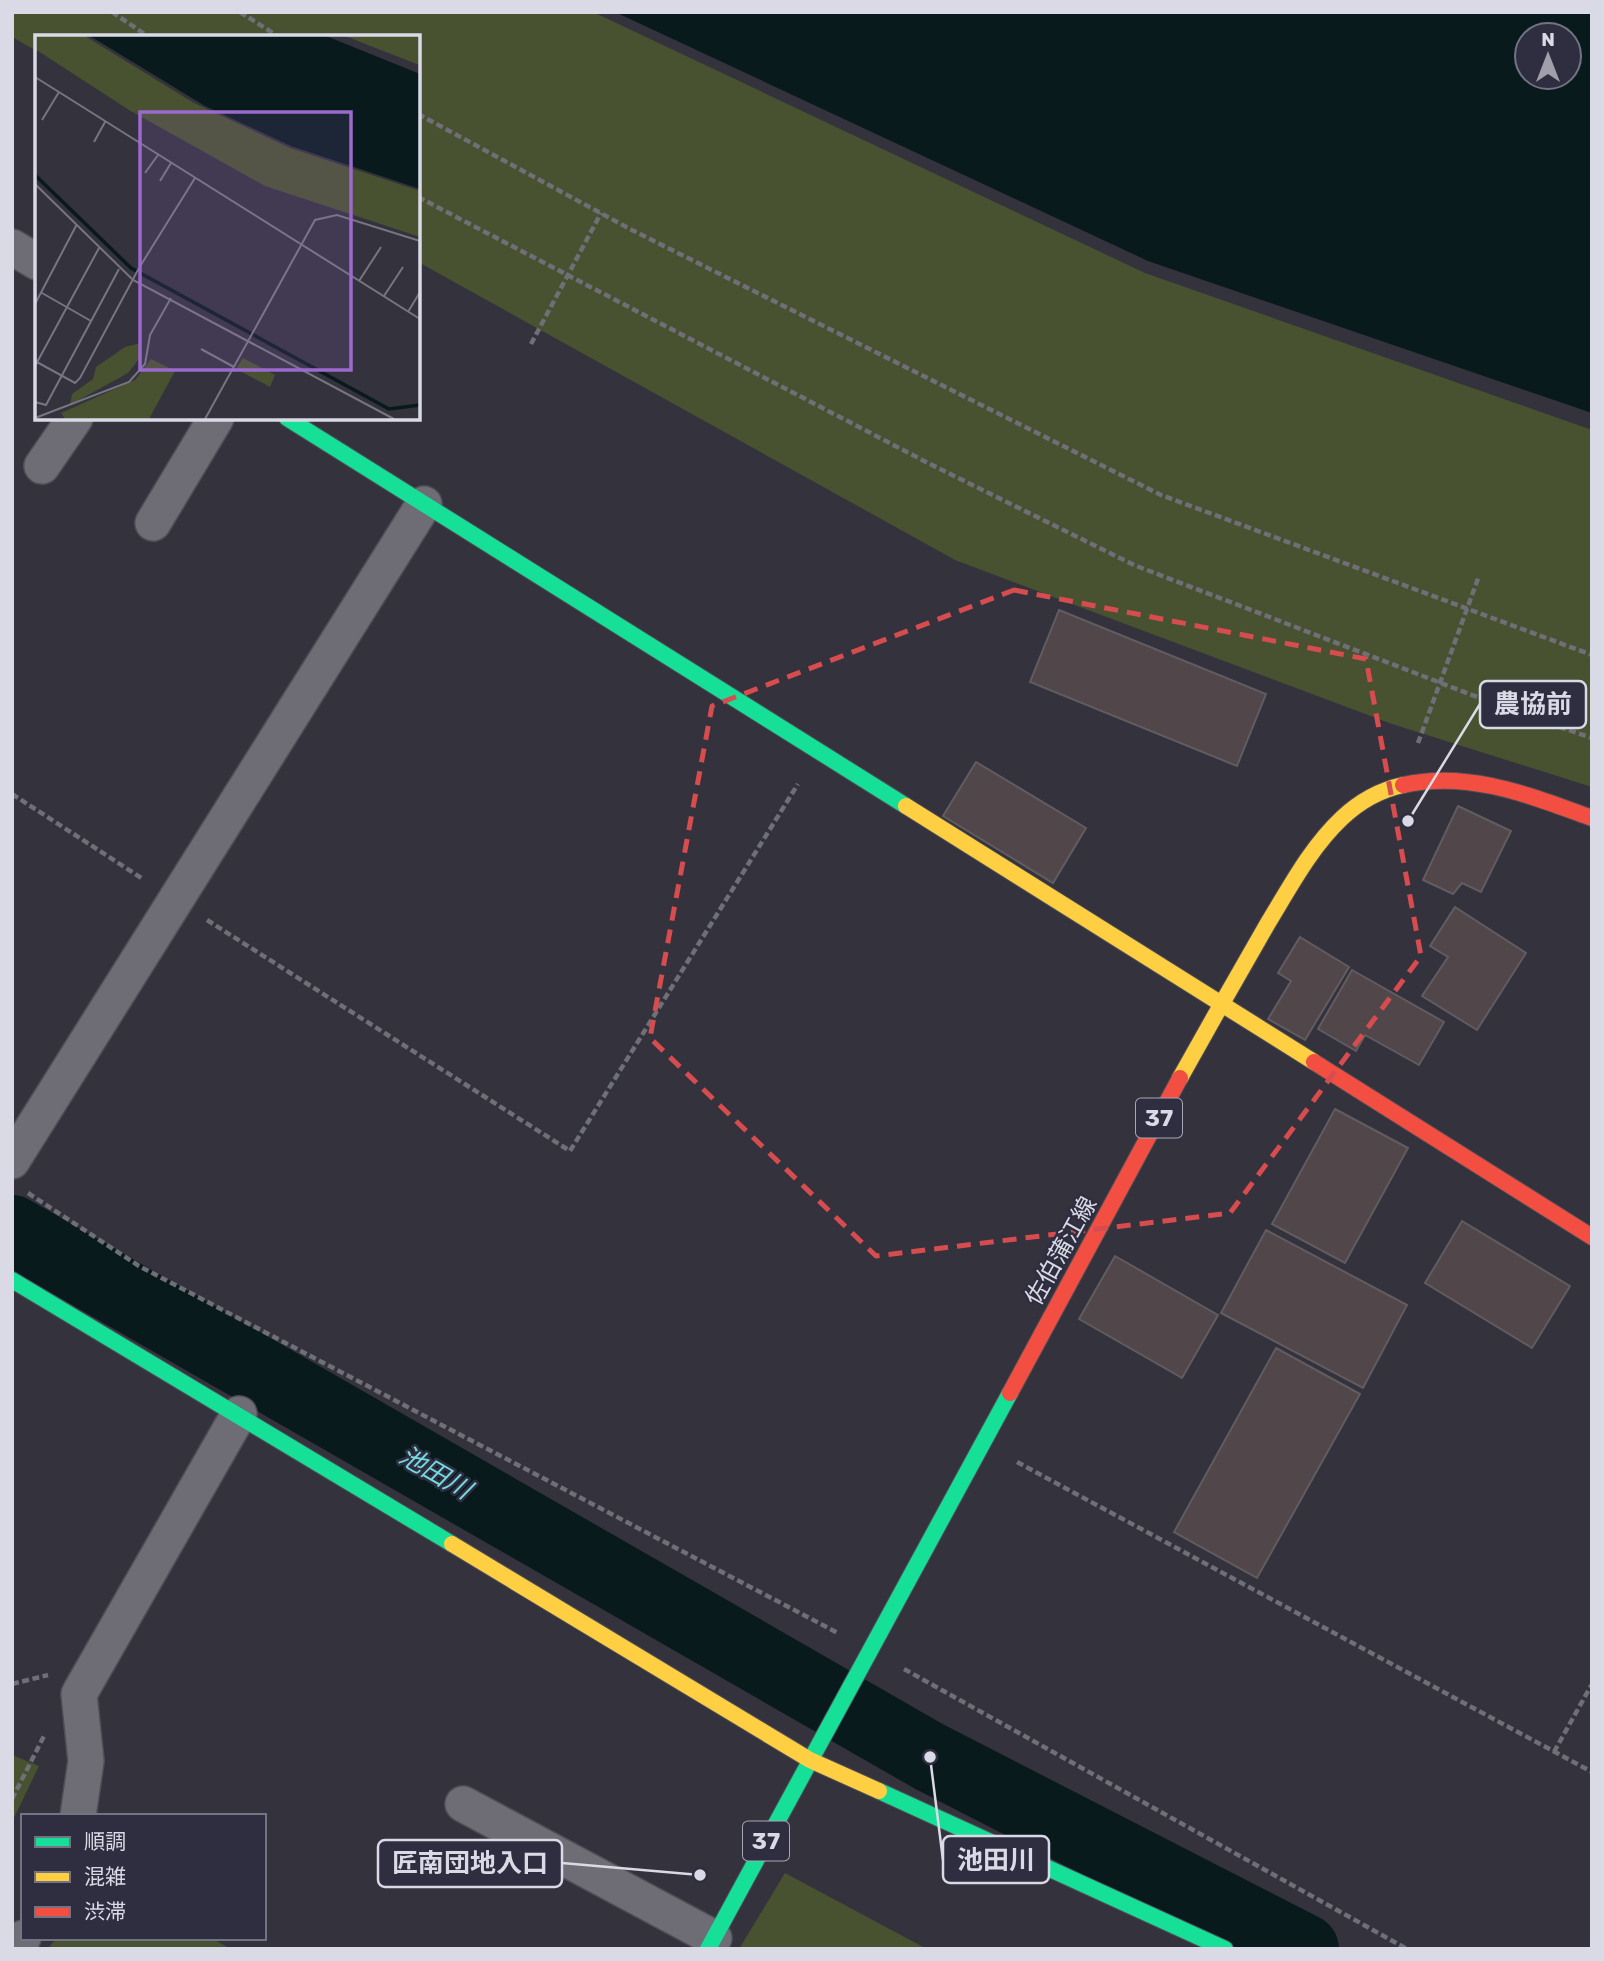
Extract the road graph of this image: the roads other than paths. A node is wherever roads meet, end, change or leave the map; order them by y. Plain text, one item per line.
1 (12, 247) edge
2 (35, 261) edge
3 (74, 420) edge
4 (215, 420) edge
5 (289, 420) edge
6 (42, 466) dead end
7 (424, 504) junction
8 (153, 523) dead end
9 (1592, 818) edge
10 (1221, 1003) junction
11 (18, 1176) edge
12 (1592, 1237) edge
13 (12, 1279) edge
14 (239, 1414) junction
15 (810, 1760) junction
16 (463, 1804) dead end
17 (78, 1814) edge
18 (711, 1943) edge
19 (1225, 1949) edge

1 - 2 street
3 - 6 street
4 - 8 street
5 - 7 street
7 - 10 street
7 - 11 street
9 - 10 street, 佐伯蒲江線 / 37
10 - 12 street
10 - 15 street, 佐伯蒲江線 / 37
13 - 14 street
14 - 15 street
14 - 17 street
15 - 18 street, 佐伯蒲江線 / 37
15 - 19 street
16 - 18 street

